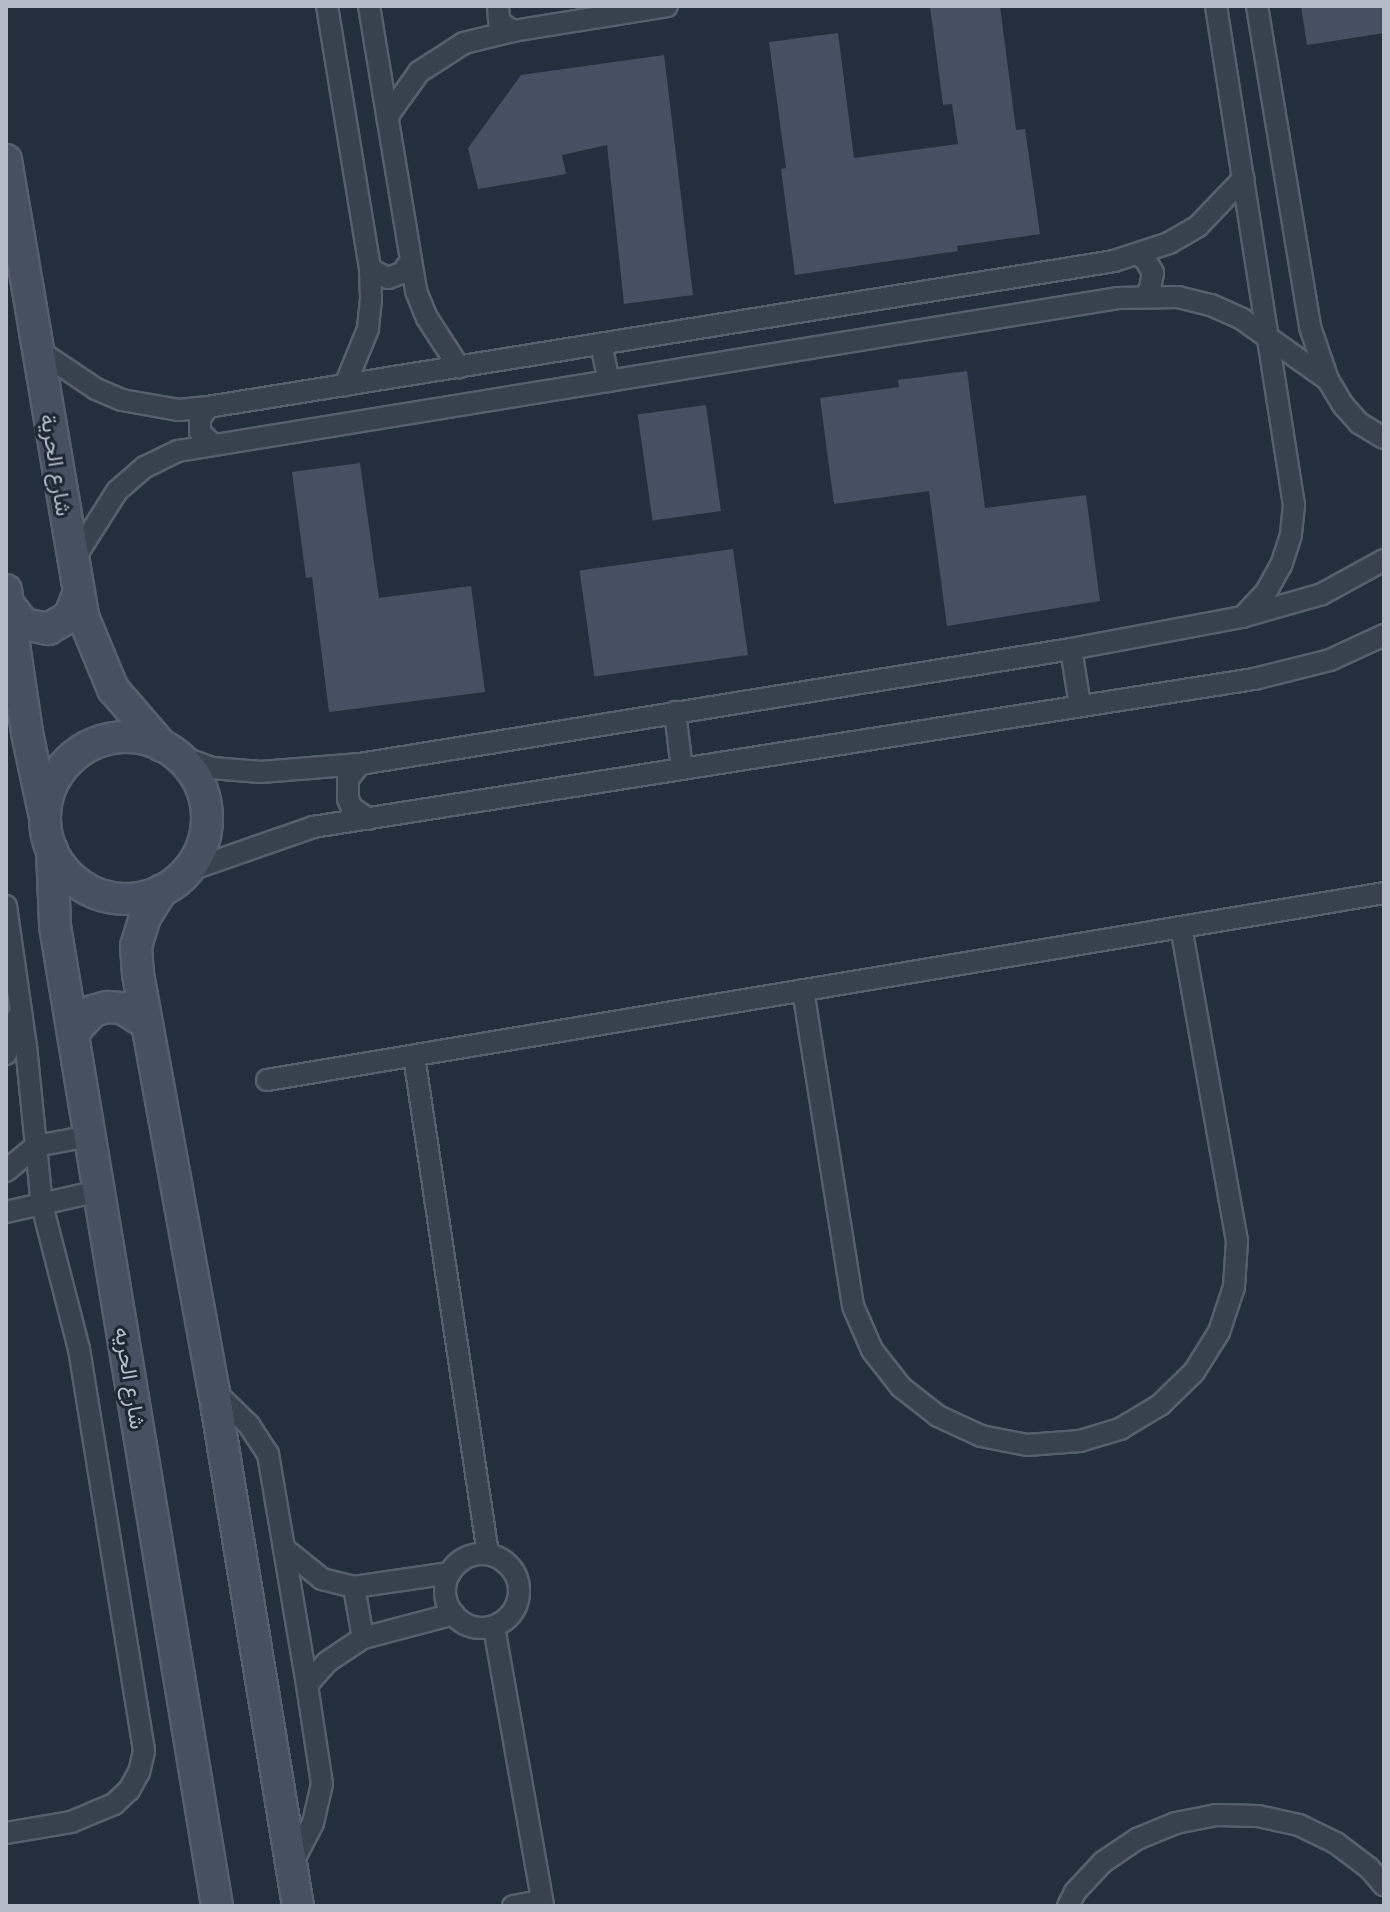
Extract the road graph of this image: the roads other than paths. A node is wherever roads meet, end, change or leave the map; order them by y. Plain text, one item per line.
1 (327, 6) edge
2 (369, 6) edge
3 (498, 6) edge
4 (667, 6) edge
5 (1216, 6) edge
6 (1257, 6) edge
7 (513, 31) junction
8 (387, 117) junction
9 (6, 160) edge
10 (1244, 178) junction
11 (1138, 255) junction
12 (410, 262) junction
13 (370, 269) junction
14 (1145, 296) junction
15 (1270, 339) junction
16 (601, 344) junction
17 (38, 350) junction
18 (459, 367) junction
19 (1328, 380) junction
20 (609, 381) junction
21 (345, 385) junction
22 (208, 407) junction
23 (1384, 438) edge
24 (213, 445) junction
25 (1384, 560) edge
26 (72, 562) junction
27 (78, 595) junction
28 (7, 598) edge
29 (1242, 617) junction
30 (1384, 635) edge
31 (1071, 649) junction
32 (1080, 705) junction
33 (675, 712) junction
34 (169, 750) junction
35 (360, 764) junction
36 (682, 769) junction
37 (45, 818) junction
38 (369, 819) junction
39 (52, 850) junction
40 (187, 871) junction
41 (162, 890) junction
42 (1384, 893) edge
43 (6, 906) edge
44 (1181, 927) junction
45 (803, 990) junction
46 (20, 1002) junction
47 (146, 1023) junction
48 (73, 1033) junction
49 (6, 1054) edge
50 (414, 1056) junction
51 (267, 1080) dead end
52 (90, 1136) junction
53 (36, 1146) junction
54 (6, 1171) edge
55 (99, 1191) junction
56 (42, 1205) junction
57 (6, 1212) edge
58 (214, 1391) junction
59 (285, 1549) junction
60 (488, 1554) junction
61 (450, 1573) junction
62 (354, 1587) junction
63 (454, 1614) junction
64 (494, 1627) junction
65 (363, 1638) junction
66 (307, 1685) junction
67 (6, 1833) edge
68 (291, 1865) junction
69 (1384, 1885) edge
70 (542, 1904) edge
71 (217, 1906) edge
72 (298, 1906) edge
73 (513, 1906) edge
74 (1068, 1906) edge

1 - 13 street
2 - 8 street
3 - 7 street
4 - 7 street
5 - 10 street
6 - 19 street
7 - 8 street
8 - 12 street
9 - 17 street, شارع الحرية
10 - 11 street
10 - 15 street
11 - 14 street
11 - 16 street
12 - 13 street
12 - 18 street
13 - 21 street
14 - 15 street
14 - 20 street
15 - 19 street
15 - 29 street
16 - 18 street
16 - 20 street
17 - 22 street
17 - 26 street, شارع الحرية
18 - 21 street
19 - 23 street
20 - 24 street
21 - 22 street
22 - 24 street
24 - 26 street
25 - 29 street
26 - 27 street, شارع الحرية
27 - 28 street
27 - 34 street, شارع الحرية
28 - 37 street
29 - 31 street
30 - 32 street
31 - 32 street
31 - 33 street
32 - 36 street
33 - 35 street
33 - 36 street
34 - 35 street
34 - 37 street
34 - 40 street
35 - 38 street
36 - 38 street
37 - 39 street
38 - 40 street
39 - 41 street
39 - 48 street, شارع الحريه
40 - 41 street
41 - 47 street
42 - 44 street
43 - 46 street
44 - 45 street
44 - 45 street
45 - 50 street
46 - 49 street
46 - 53 street
47 - 48 street
47 - 58 street
48 - 52 street, شارع الحريه
50 - 51 street
50 - 60 street
52 - 53 street
52 - 55 street, شارع الحريه
53 - 54 street
53 - 56 street
55 - 56 street
55 - 71 street, شارع الحريه
56 - 57 street
56 - 67 street
58 - 59 street
58 - 68 street
59 - 62 street
59 - 66 street
60 - 61 street
60 - 64 street
61 - 62 street
61 - 63 street
62 - 65 street
63 - 64 street
63 - 65 street
64 - 70 street
65 - 66 street
66 - 68 street
68 - 72 street
69 - 74 street
70 - 73 street

